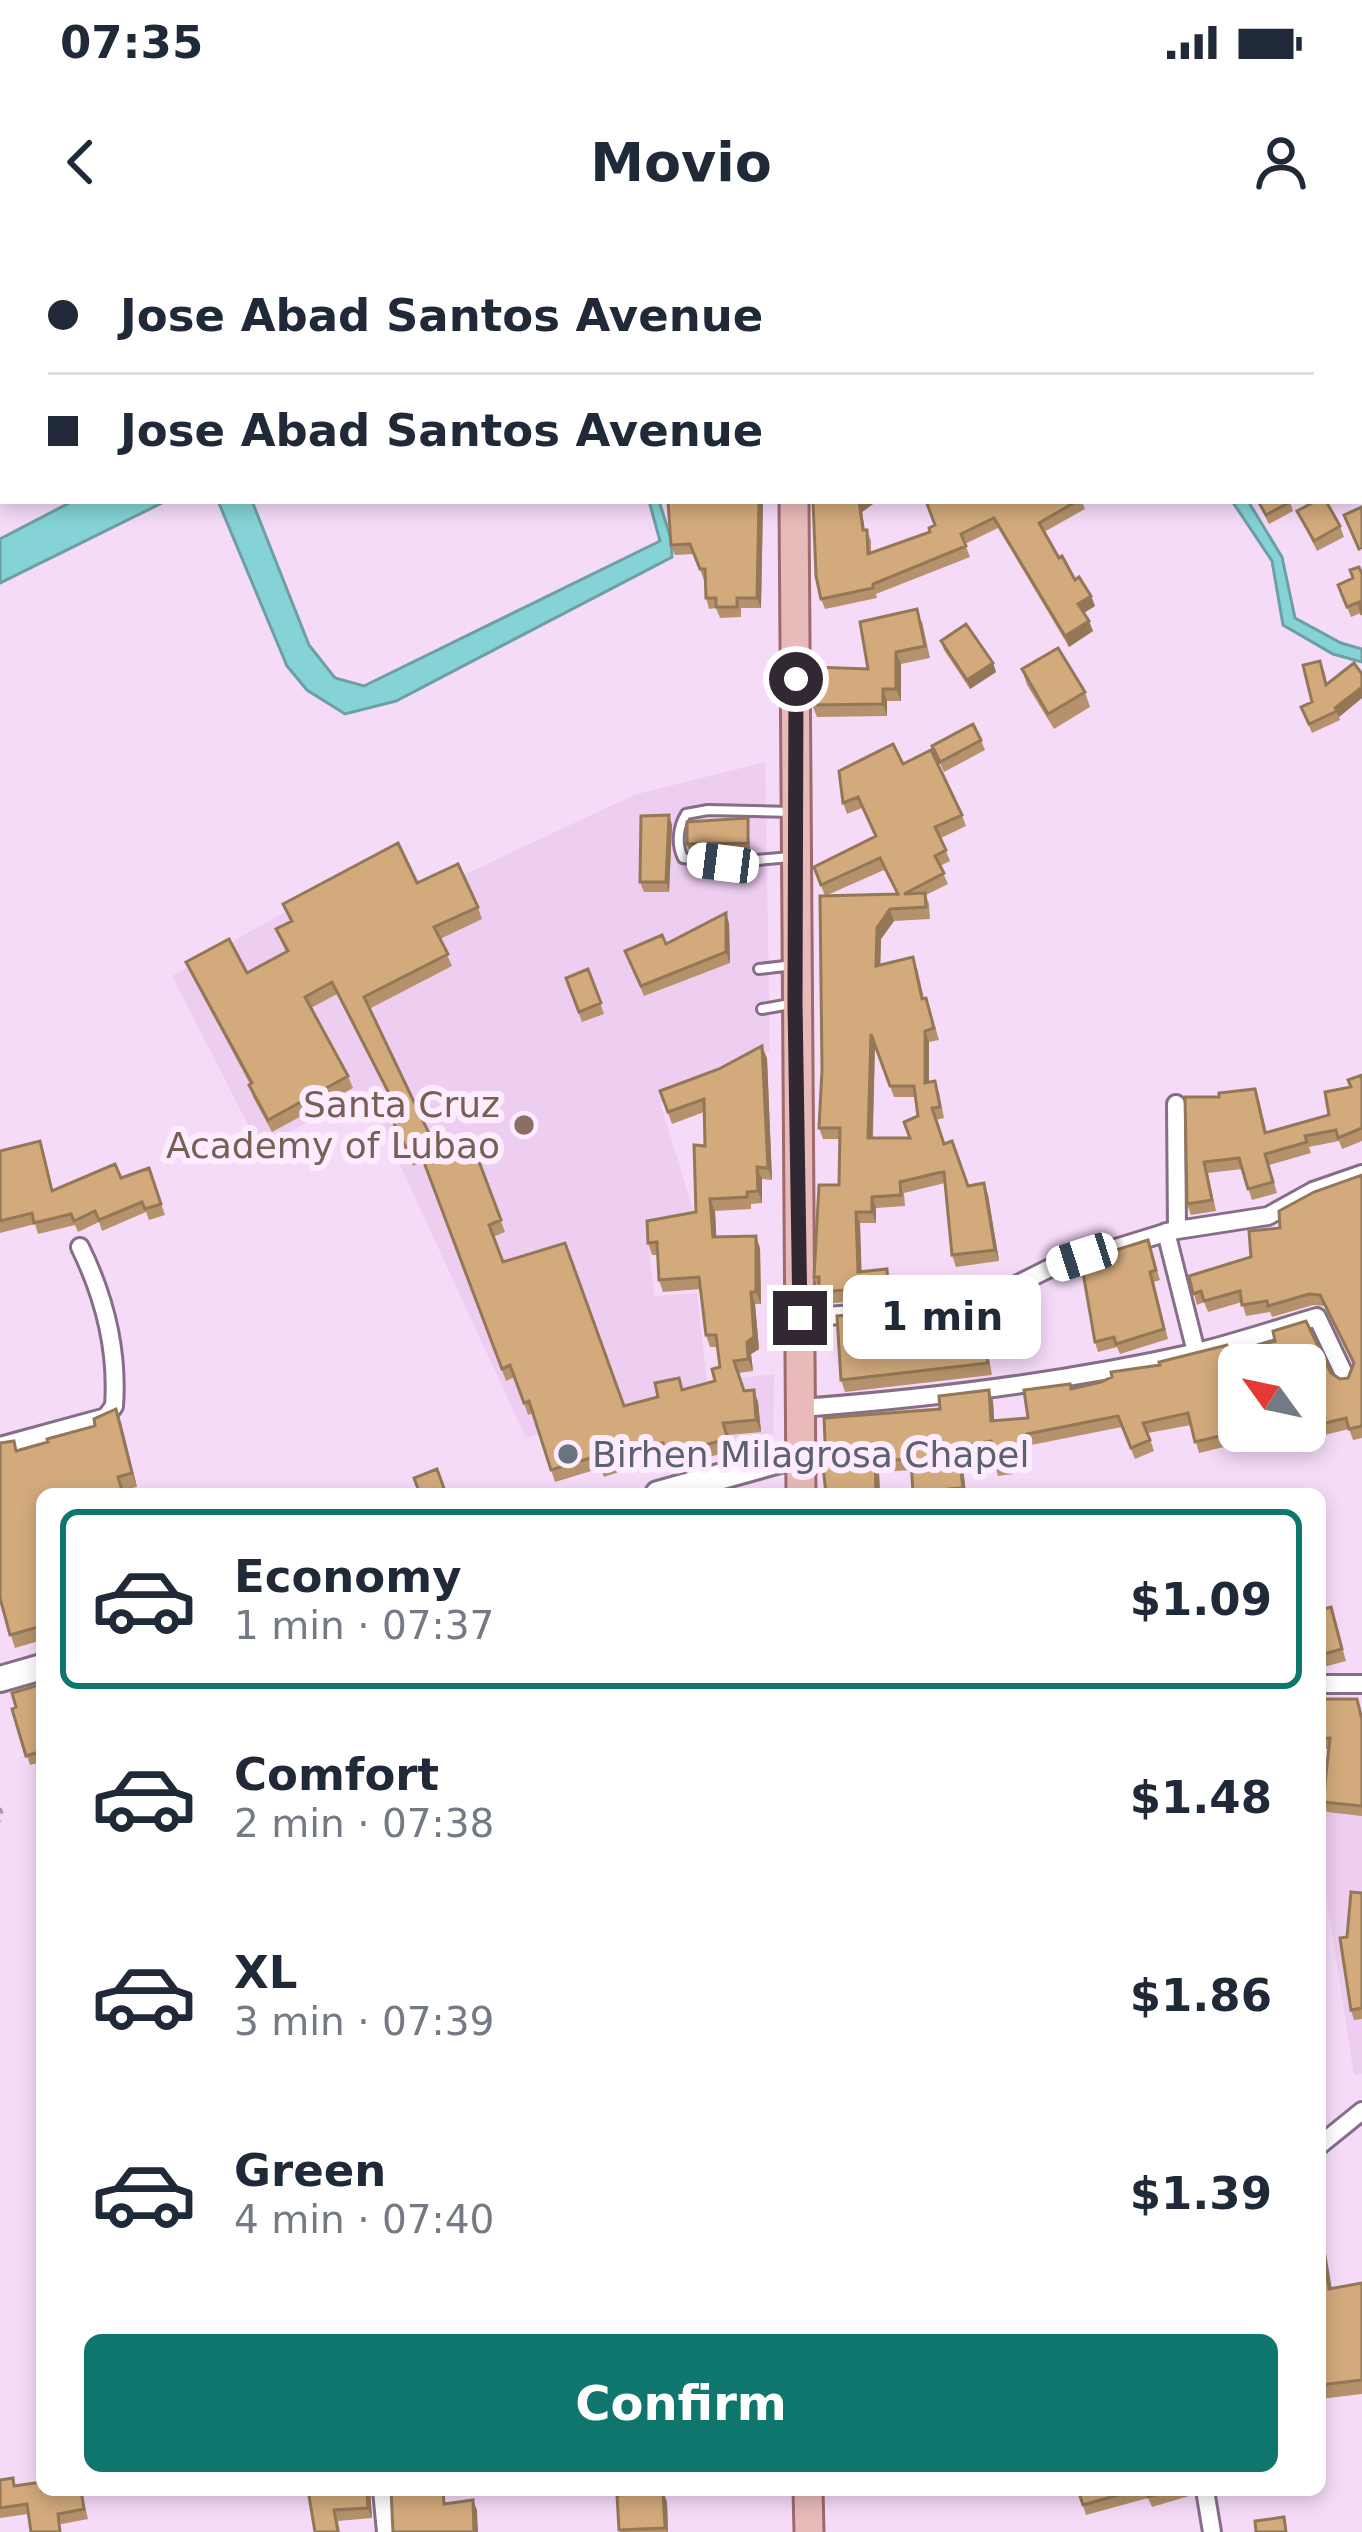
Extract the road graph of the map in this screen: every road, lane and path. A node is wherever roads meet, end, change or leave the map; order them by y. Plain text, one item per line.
1 (794, 504) edge
2 (798, 813) junction
3 (798, 856) junction
4 (796, 965) junction
5 (758, 969) dead end
6 (795, 1003) junction
7 (762, 1009) dead end
8 (1176, 1104) dead end
9 (1362, 1174) edge
10 (1171, 1231) junction
11 (80, 1247) dead end
12 (800, 1318) junction
13 (1196, 1352) junction
14 (1346, 1378) edge
15 (801, 1408) junction
16 (0, 1446) edge
17 (801, 1454) junction
18 (679, 1488) edge
19 (801, 1488) edge
20 (36, 1669) edge
21 (0, 1679) edge
22 (1326, 1684) edge
23 (1362, 1684) edge
24 (0, 1808) edge
25 (0, 1821) edge
26 (1362, 2111) edge
27 (1326, 2140) edge
28 (383, 2496) edge
29 (808, 2496) edge
30 (1206, 2496) edge
31 (386, 2532) edge
32 (808, 2532) edge
33 (1212, 2532) edge

1 - 2 main road
2 - 3 main road
2 - 3 lane
3 - 4 main road
4 - 5 lane
4 - 6 main road
6 - 7 lane
6 - 12 main road
8 - 10 street
9 - 10 street
10 - 12 street
10 - 13 street
11 - 16 street
12 - 15 main road
13 - 14 street
13 - 15 street
15 - 17 main road
17 - 18 main road
17 - 19 main road
20 - 21 main road
22 - 23 street
24 - 25 path
26 - 27 street
28 - 31 street
29 - 32 main road
30 - 33 street

